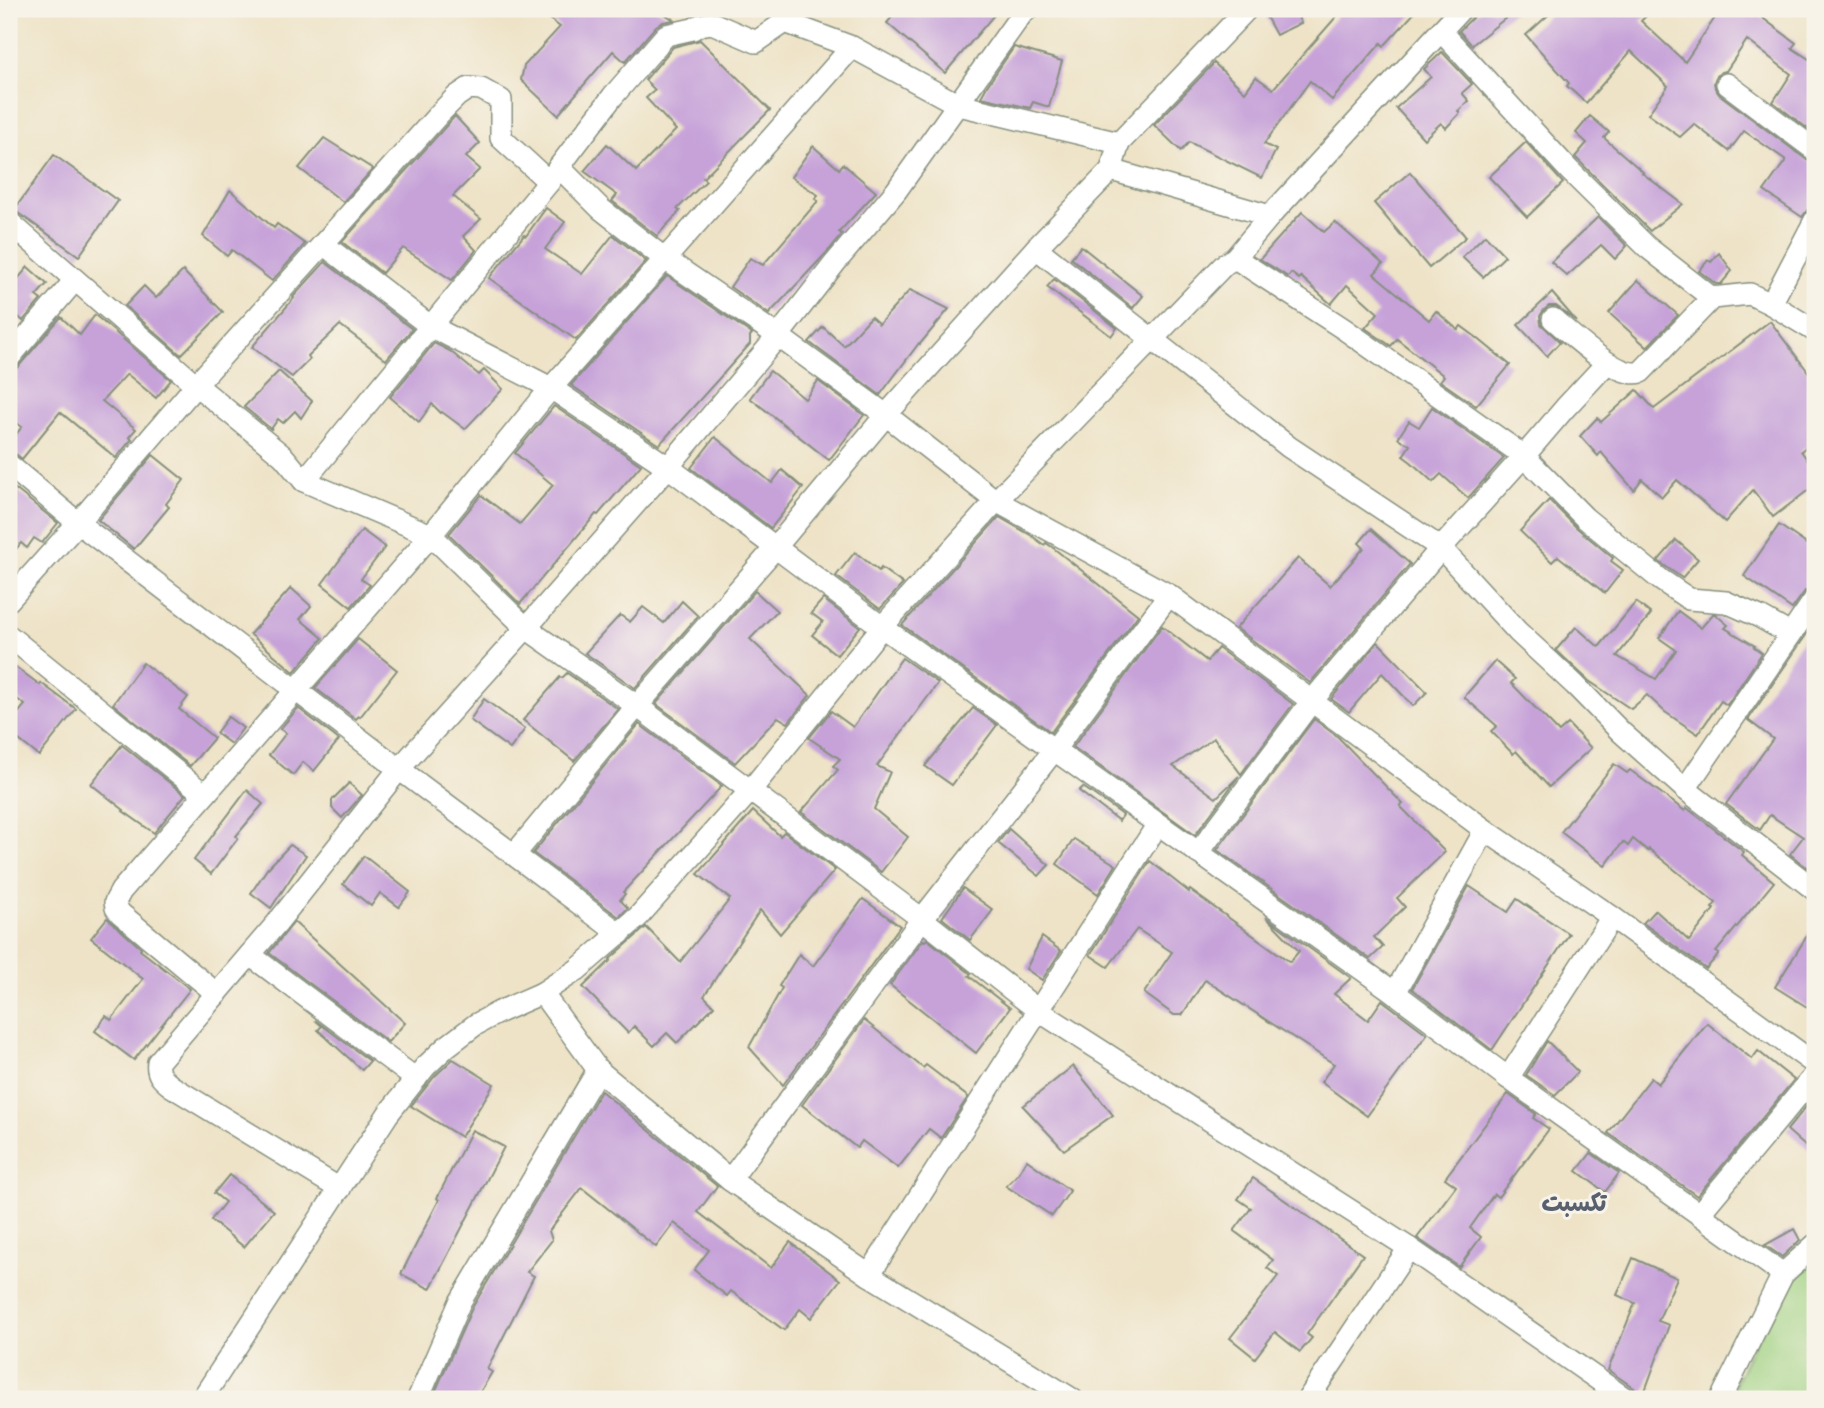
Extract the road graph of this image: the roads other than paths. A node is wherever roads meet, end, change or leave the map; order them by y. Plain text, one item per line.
1 (1028, 9) edge
2 (1247, 9) edge
3 (1459, 9) edge
4 (790, 15) edge
5 (1441, 31) junction
6 (852, 47) junction
7 (1727, 84) dead end
8 (959, 104) junction
9 (1119, 142) junction
10 (1815, 149) edge
11 (1111, 170) junction
12 (554, 175) junction
13 (1270, 216) junction
14 (1815, 220) edge
15 (9, 222) edge
16 (323, 244) junction
17 (1036, 248) junction
18 (1235, 258) junction
19 (665, 259) junction
20 (75, 279) junction
21 (1712, 298) junction
22 (1771, 304) junction
23 (1553, 319) dead end
24 (430, 326) junction
25 (1815, 331) edge
26 (778, 336) junction
27 (1152, 340) junction
28 (9, 358) edge
29 (1607, 363) junction
30 (196, 385) junction
31 (551, 388) junction
32 (886, 415) junction
33 (1524, 456) junction
34 (9, 465) edge
35 (668, 467) junction
36 (304, 481) junction
37 (996, 501) junction
38 (78, 523) junction
39 (431, 535) junction
40 (775, 548) junction
41 (1441, 548) junction
42 (1169, 596) junction
43 (1815, 599) edge
44 (9, 600) edge
45 (526, 628) junction
46 (882, 628) junction
47 (1790, 634) junction
48 (9, 636) edge
49 (296, 689) junction
50 (1311, 702) junction
51 (636, 706) junction
52 (1054, 750) junction
53 (399, 769) junction
54 (1685, 789) junction
55 (750, 791) junction
56 (205, 794) junction
57 (1158, 824) junction
58 (1485, 830) junction
59 (1198, 853) junction
60 (514, 855) junction
61 (1815, 890) edge
62 (1612, 917) junction
63 (922, 919) junction
64 (620, 934) junction
65 (250, 955) junction
66 (542, 993) junction
67 (1395, 993) junction
68 (216, 994) junction
69 (1039, 1011) junction
70 (1815, 1064) edge
71 (598, 1070) junction
72 (1815, 1075) edge
73 (1508, 1078) junction
74 (416, 1079) junction
75 (730, 1180) junction
76 (340, 1189) junction
77 (1699, 1214) junction
78 (1815, 1245) edge
79 (1409, 1248) junction
80 (1783, 1274) junction
81 (869, 1275) junction
82 (202, 1399) edge
83 (418, 1399) edge
84 (1072, 1399) edge
85 (1308, 1399) edge
86 (1626, 1399) edge
87 (1721, 1399) edge

1 - 8 street
2 - 9 street
3 - 5 street
4 - 6 street
4 - 12 street
5 - 13 street
5 - 21 street
6 - 8 street
6 - 19 street
7 - 10 street
8 - 9 street
8 - 26 street
9 - 11 street
11 - 13 street
11 - 17 street
12 - 16 street
12 - 19 street
12 - 24 street
13 - 18 street
14 - 22 street
15 - 20 street
16 - 24 street
16 - 30 street
17 - 27 street
17 - 32 street
18 - 27 street
18 - 33 street
19 - 26 street
19 - 31 street
20 - 28 street
20 - 30 street
21 - 22 street
21 - 29 street
22 - 25 street
23 - 29 street
24 - 31 street
24 - 36 street
26 - 32 street
26 - 35 street
27 - 37 street
27 - 41 street
29 - 33 street
30 - 36 street
30 - 38 street
31 - 35 street
31 - 39 street
32 - 37 street
32 - 40 street
33 - 41 street
33 - 47 street
34 - 38 street
35 - 40 street
35 - 45 street
36 - 39 street
37 - 42 street
37 - 46 street
38 - 44 street
38 - 49 street
39 - 45 street
39 - 49 street
40 - 46 street
40 - 51 street
41 - 50 street
41 - 54 street
42 - 50 street
42 - 52 street
43 - 47 street
45 - 51 street
45 - 53 street
46 - 52 street
46 - 55 street
47 - 54 street
48 - 56 street
49 - 53 street
49 - 56 street
50 - 58 street
50 - 59 street
51 - 55 street
51 - 60 street
52 - 57 street
52 - 63 street
53 - 60 street
53 - 65 street
54 - 61 street
55 - 63 street
55 - 64 street
56 - 68 street
57 - 59 street
57 - 69 street
58 - 62 street
58 - 67 street
59 - 67 street
60 - 64 street
62 - 70 street
62 - 73 street
63 - 69 street
63 - 75 street
64 - 66 street
65 - 68 street
65 - 74 street
66 - 71 street
66 - 74 street
67 - 73 street
68 - 76 street
69 - 79 street
69 - 81 street
71 - 75 street
71 - 83 street
72 - 77 street
73 - 77 street
74 - 76 street
75 - 81 street
76 - 82 street
77 - 80 street
78 - 80 street
79 - 85 street
79 - 86 street
80 - 87 street
81 - 84 street

